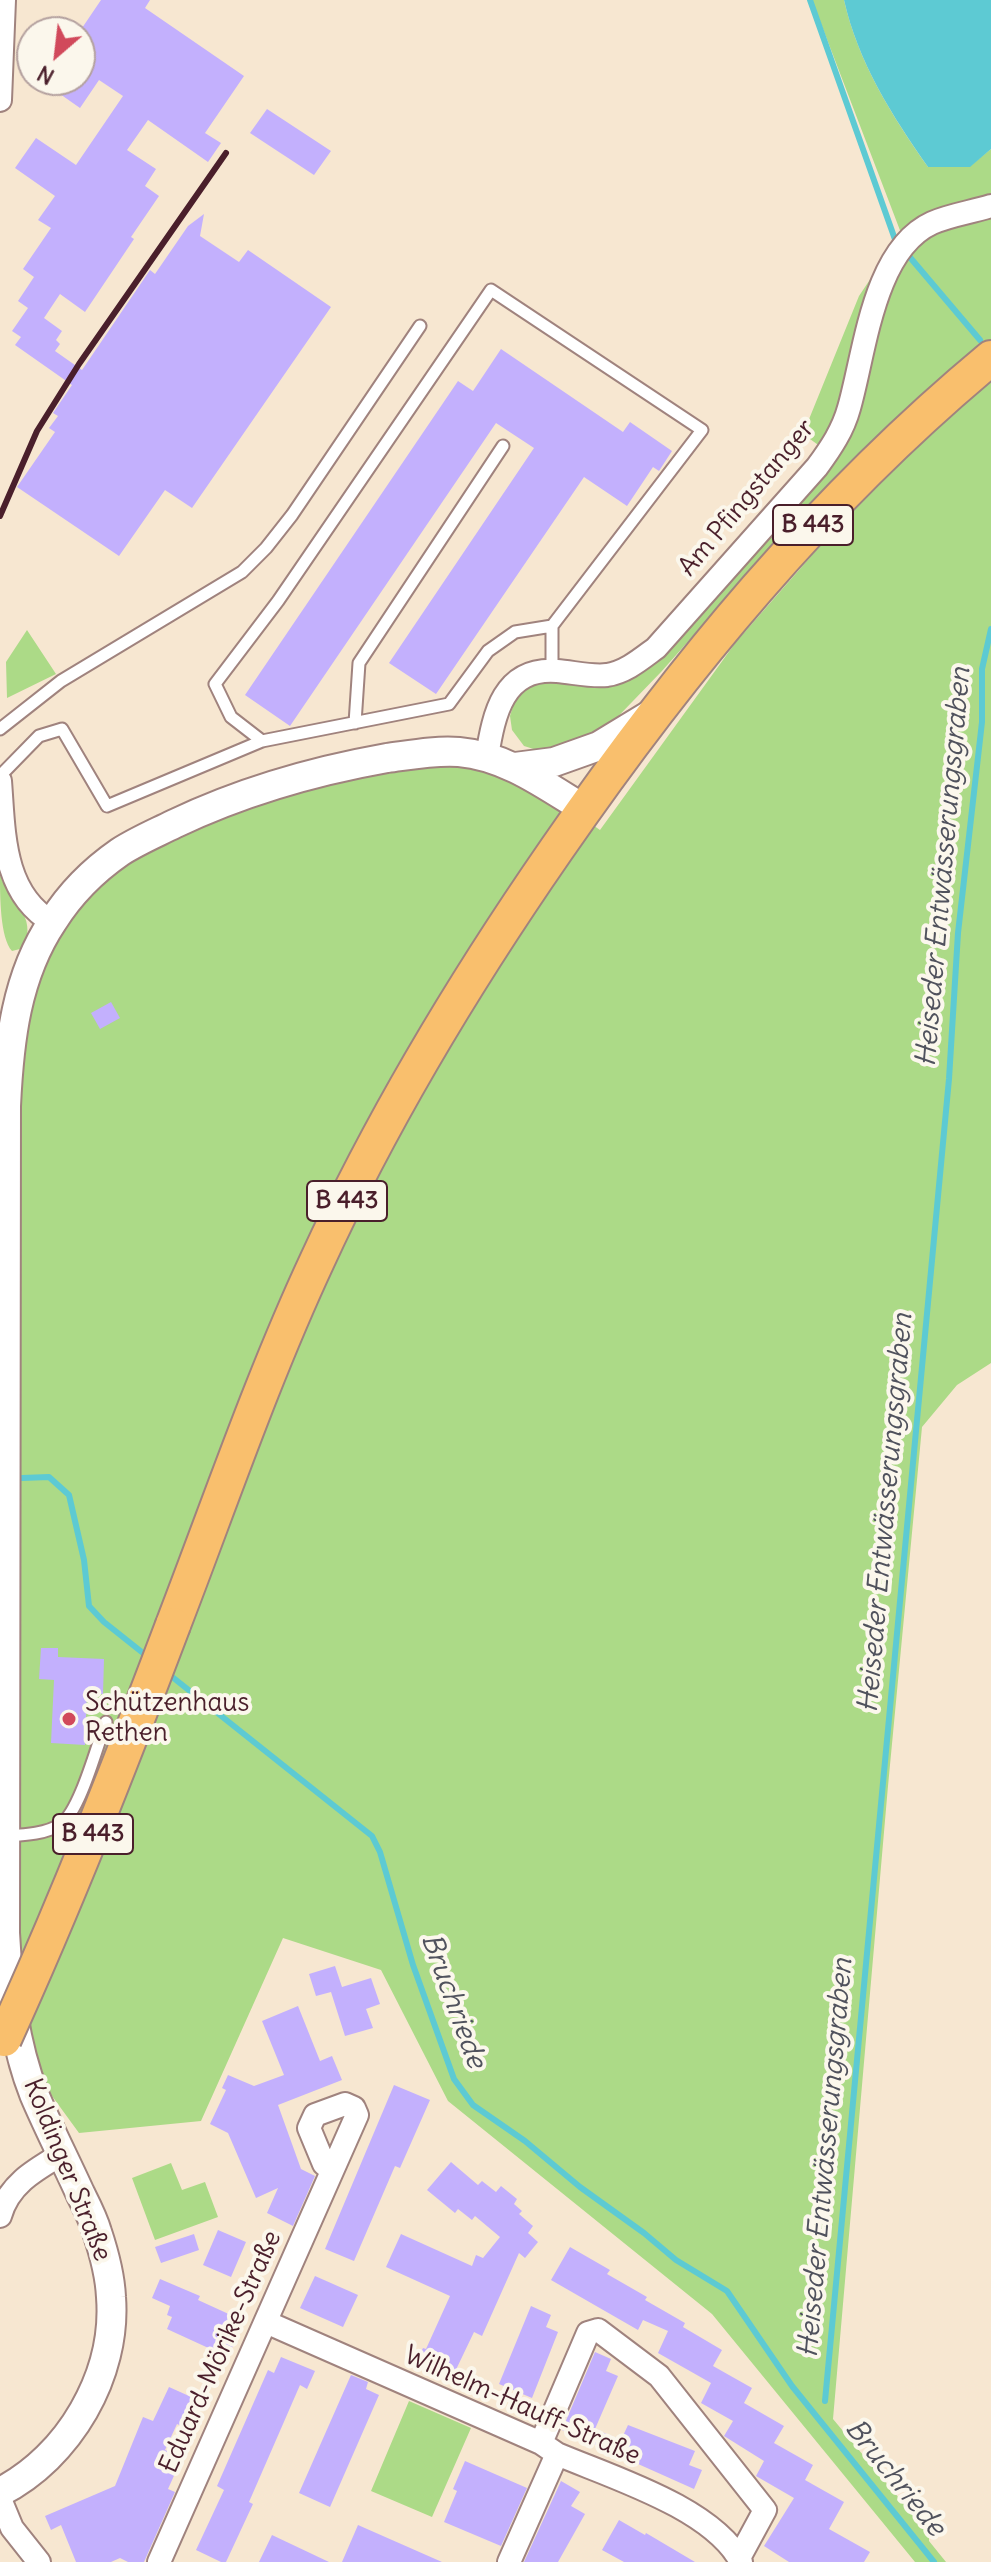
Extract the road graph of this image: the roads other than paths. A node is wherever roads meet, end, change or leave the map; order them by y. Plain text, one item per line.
1 (4, 0) edge
2 (0, 100) edge
3 (991, 206) edge
4 (420, 326) dead end
5 (991, 358) edge
6 (503, 446) dead end
7 (552, 626) junction
8 (552, 670) junction
9 (655, 713) junction
10 (355, 723) junction
11 (0, 729) edge
12 (262, 741) junction
13 (487, 756) junction
14 (515, 767) junction
15 (0, 778) edge
16 (584, 809) junction
17 (52, 922) junction
18 (106, 1722) dead end
19 (6, 1836) junction
20 (0, 2047) edge
21 (62, 2154) junction
22 (331, 2170) dead end
23 (0, 2216) edge
24 (266, 2322) junction
25 (549, 2448) junction
26 (0, 2492) edge
27 (0, 2499) edge
28 (166, 2560) edge
29 (740, 2560) edge
30 (39, 2562) edge
31 (509, 2562) edge

1 - 2 street
3 - 8 street, Am Pfingstanger
4 - 11 lane
5 - 9 main road, B 443
6 - 10 lane
7 - 8 lane
7 - 10 lane
7 - 12 lane
8 - 13 street, Am Pfingstanger
9 - 14 street
9 - 16 main road, B 443
10 - 12 lane
12 - 15 lane
13 - 14 street, Koldinger Straße
13 - 17 street, Koldinger Straße
14 - 16 street, Koldinger Straße
15 - 17 street
16 - 20 main road, B 443, bridge
17 - 19 street, Koldinger Straße
18 - 19 lane
19 - 21 street, Koldinger Straße
21 - 23 street
21 - 26 street, Koldinger Straße
22 - 24 street, Eduard-Mörike-Straße
24 - 25 street, Wilhelm-Hauff-Straße
24 - 28 street, Eduard-Mörike-Straße
25 - 29 street, Wilhelm-Hauff-Straße
25 - 29 street
25 - 31 street
27 - 30 street

